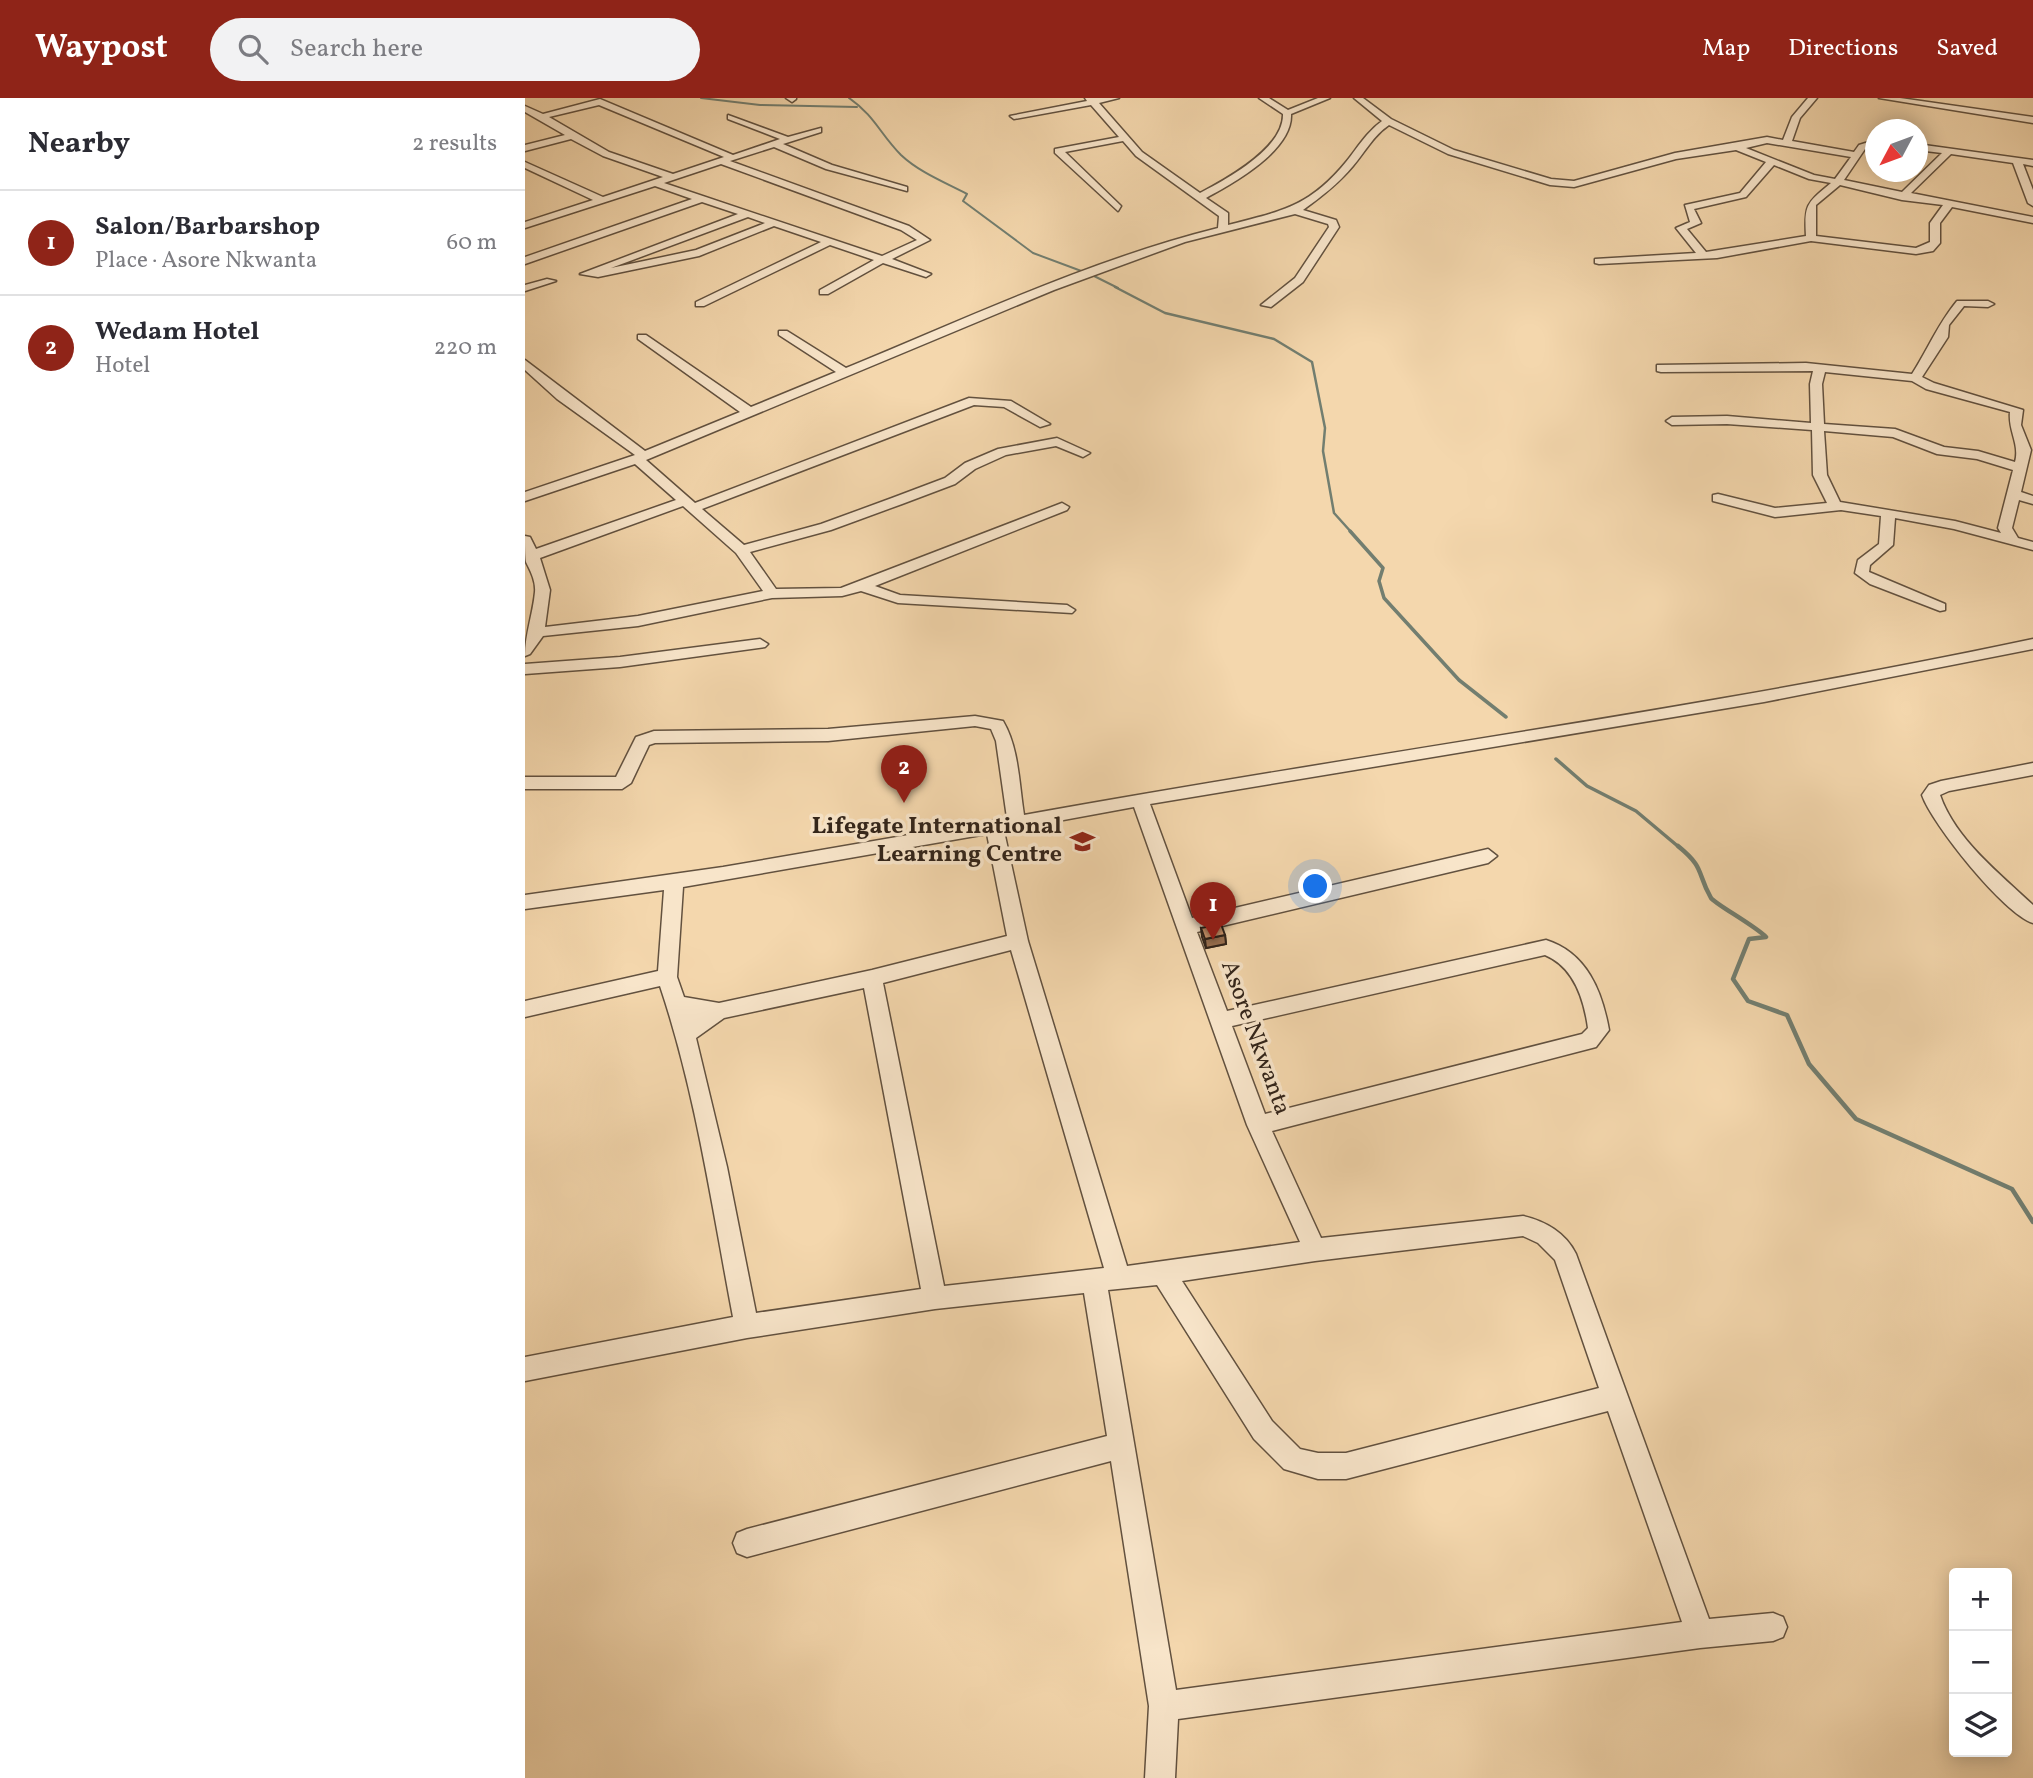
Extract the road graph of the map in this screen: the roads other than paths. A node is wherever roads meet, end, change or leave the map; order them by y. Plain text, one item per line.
1 (1115, 98) edge
2 (1263, 98) edge
3 (1327, 98) edge
4 (1357, 98) edge
5 (1813, 98) edge
6 (1887, 98) edge
7 (1957, 98) edge
8 (1091, 101) edge
9 (525, 108) edge
10 (1958, 109) junction
11 (1287, 113) junction
12 (545, 116) junction
13 (1014, 116) dead end
14 (731, 117) dead end
15 (2033, 120) edge
16 (1388, 121) junction
17 (818, 130) dead end
18 (571, 136) junction
19 (1125, 138) junction
20 (789, 140) junction
21 (1787, 142) junction
22 (775, 144) junction
23 (1737, 146) junction
24 (1865, 147) edge
25 (525, 148) edge
26 (1928, 149) edge
27 (1948, 152) junction
28 (1857, 155) junction
29 (728, 160) junction
30 (1771, 162) junction
31 (2017, 162) junction
32 (2033, 163) edge
33 (525, 165) edge
34 (675, 178) junction
35 (1837, 183) junction
36 (658, 184) junction
37 (904, 189) dead end
38 (1200, 197) junction
39 (1902, 197) junction
40 (701, 198) junction
41 (604, 201) junction
42 (2033, 205) edge
43 (1948, 206) junction
44 (1118, 208) dead end
45 (525, 212) edge
46 (1289, 213) junction
47 (748, 214) junction
48 (547, 218) junction
49 (2020, 218) junction
50 (2033, 220) edge
51 (774, 223) junction
52 (525, 225) edge
53 (1223, 229) junction
54 (1811, 238) junction
55 (829, 242) junction
56 (1703, 255) junction
57 (881, 260) junction
58 (525, 261) edge
59 (1599, 261) dead end
60 (926, 274) dead end
61 (551, 281) dead end
62 (525, 288) edge
63 (824, 292) dead end
64 (700, 304) dead end
65 (1988, 304) dead end
66 (1268, 305) dead end
67 (783, 333) dead end
68 (642, 337) dead end
69 (525, 364) edge
70 (1661, 368) dead end
71 (1820, 368) junction
72 (843, 372) junction
73 (1915, 378) junction
74 (749, 412) junction
75 (1672, 421) dead end
76 (1044, 424) dead end
77 (1817, 425) junction
78 (1083, 453) dead end
79 (641, 458) junction
80 (2022, 468) junction
81 (2013, 494) junction
82 (525, 497) edge
83 (1718, 498) dead end
84 (2033, 500) edge
85 (689, 505) junction
86 (1835, 505) junction
87 (1062, 506) dead end
88 (1888, 512) junction
89 (525, 540) edge
90 (2013, 541) junction
91 (2033, 546) edge
92 (741, 550) junction
93 (528, 557) edge
94 (887, 577) junction
95 (862, 586) junction
96 (763, 591) junction
97 (898, 600) junction
98 (1940, 607) dead end
99 (1067, 610) dead end
100 (538, 632) junction
101 (760, 644) dead end
102 (2025, 645) edge
103 (525, 651) edge
104 (2033, 659) edge
105 (525, 669) edge
106 (2033, 769) edge
107 (525, 783) edge
108 (1140, 800) junction
109 (1016, 822) junction
110 (994, 826) junction
111 (1488, 856) dead end
112 (674, 880) junction
113 (525, 902) edge
114 (2033, 916) edge
115 (1186, 927) junction
116 (1018, 942) junction
117 (667, 977) junction
118 (872, 978) junction
119 (676, 1004) junction
120 (525, 1009) edge
121 (719, 1011) junction
122 (1220, 1021) junction
123 (685, 1035) junction
124 (1258, 1125) junction
125 (1315, 1250) junction
126 (1163, 1273) junction
127 (1106, 1279) junction
128 (935, 1298) junction
129 (747, 1326) junction
130 (525, 1365) edge
131 (1614, 1397) junction
132 (1119, 1446) junction
133 (747, 1543) dead end
134 (1773, 1628) dead end
135 (1700, 1634) junction
136 (1164, 1706) junction
137 (1160, 1778) edge

1 - 8 street
2 - 11 street
3 - 11 street
4 - 16 street
5 - 21 street
6 - 10 street
7 - 10 street
8 - 13 street
8 - 19 street
9 - 12 street
10 - 15 street
11 - 38 street
12 - 18 street
12 - 29 street
14 - 20 street
16 - 23 street
16 - 46 street
17 - 20 street
18 - 25 street
18 - 34 street
19 - 38 street
19 - 44 street
20 - 22 street
21 - 23 street
21 - 28 street
22 - 29 street
22 - 37 street
23 - 30 street
24 - 28 street
26 - 27 street
27 - 31 street
27 - 39 street
28 - 35 street
29 - 34 street
29 - 57 street
30 - 35 street
30 - 56 street
31 - 32 street
31 - 42 street
33 - 41 street
34 - 36 street
35 - 39 street
35 - 54 street
36 - 40 street
36 - 41 street
38 - 53 street
39 - 43 street
40 - 47 street
40 - 58 street
41 - 48 street
42 - 49 street
43 - 49 street
43 - 54 street
45 - 48 street
46 - 53 street
46 - 66 street
47 - 51 street
47 - 51 street
48 - 52 street
49 - 50 street
51 - 55 street
53 - 72 street
54 - 56 street
55 - 57 street
55 - 64 street
56 - 59 street
57 - 60 street
57 - 63 street
61 - 62 street
65 - 73 street
67 - 72 street
68 - 74 street
69 - 79 street
70 - 71 street
71 - 73 street
71 - 77 street
72 - 74 street
73 - 80 street
74 - 79 street
75 - 77 street
76 - 85 street
77 - 80 street
77 - 86 street
78 - 92 street
79 - 82 street
79 - 85 street
80 - 81 street
81 - 84 street
81 - 90 street
83 - 86 street
85 - 92 street
85 - 93 street
86 - 88 street
87 - 94 street
88 - 90 street
88 - 98 street
89 - 93 street
90 - 91 street
92 - 96 street
93 - 100 street
94 - 95 street
94 - 97 street
95 - 96 street
95 - 97 street
96 - 100 street
97 - 99 street
100 - 103 street
101 - 105 street
102 - 104 street
102 - 108 street
106 - 114 street
107 - 109 street
108 - 109 street
108 - 115 street, Asore Nkwanta
109 - 110 street
110 - 112 street
110 - 116 street
111 - 115 street
112 - 113 street
112 - 117 street
115 - 122 street, Asore Nkwanta
116 - 118 street
116 - 127 street
117 - 119 street
117 - 120 street
118 - 121 street
118 - 128 street
119 - 121 street
119 - 123 street
121 - 123 street
122 - 124 street, Asore Nkwanta
122 - 124 street
123 - 129 street
124 - 125 street, Asore Nkwanta
125 - 126 street
125 - 131 street
126 - 127 street
126 - 131 street
127 - 128 street
127 - 132 street
128 - 129 street
129 - 130 street
131 - 135 street
132 - 133 street
132 - 136 street
134 - 135 street
135 - 136 street
136 - 137 street

